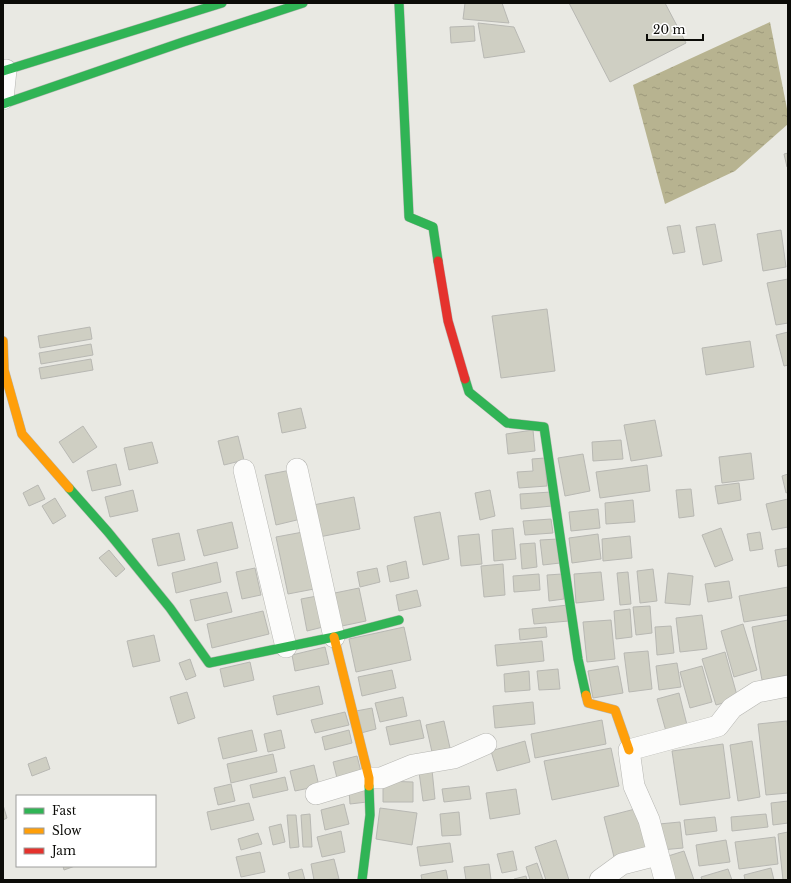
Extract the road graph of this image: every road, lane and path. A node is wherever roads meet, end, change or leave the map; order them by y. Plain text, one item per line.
1 (222, 3) edge
2 (303, 3) edge
3 (399, 3) edge
4 (4, 71) edge
5 (3, 99) edge
6 (3, 104) edge
7 (3, 341) edge
8 (297, 469) dead end
9 (244, 470) dead end
10 (399, 620) dead end
11 (334, 637) junction
12 (286, 647) junction
13 (788, 686) edge
14 (486, 744) dead end
15 (628, 750) junction
16 (368, 778) junction
17 (316, 794) dead end
18 (657, 855) junction
19 (362, 880) edge
20 (600, 880) edge
21 (665, 880) edge

1 - 4 street
2 - 6 street
3 - 15 street
4 - 5 street
7 - 12 street
8 - 11 street
9 - 12 street
10 - 11 street
11 - 12 street
11 - 16 street
13 - 15 street
14 - 16 street
15 - 18 street
16 - 17 street
16 - 19 street
18 - 20 street
18 - 21 street

